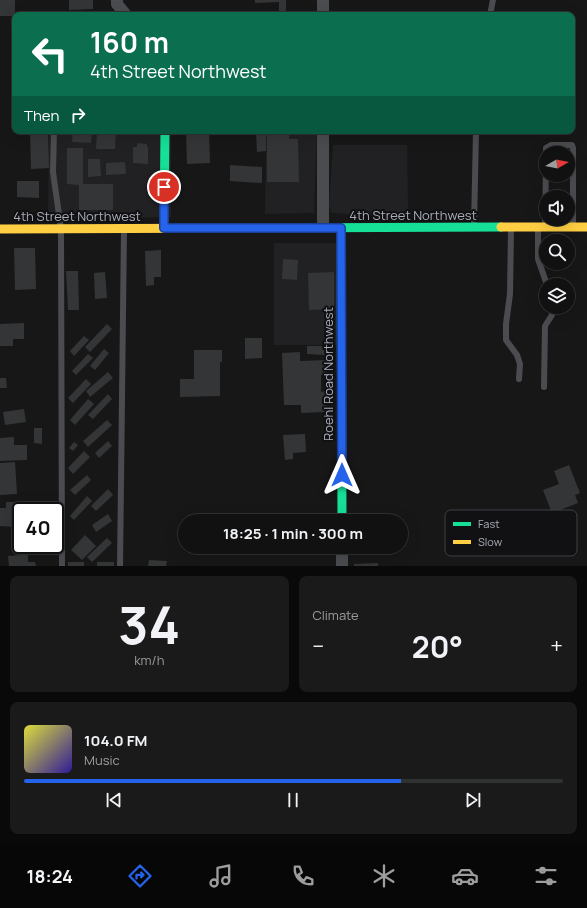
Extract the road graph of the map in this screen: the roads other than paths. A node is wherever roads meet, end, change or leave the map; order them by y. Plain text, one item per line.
1 (117, 0) edge
2 (323, 0) edge
3 (493, 0) edge
4 (124, 12) edge
5 (323, 12) edge
6 (491, 12) edge
7 (54, 134) edge
8 (165, 134) edge
9 (323, 134) edge
10 (476, 134) edge
11 (549, 146) edge
12 (571, 146) edge
13 (545, 182) edge
14 (573, 182) edge
15 (323, 227) junction
16 (511, 227) junction
17 (541, 227) junction
18 (573, 227) junction
19 (587, 227) edge
20 (124, 228) junction
21 (164, 228) junction
22 (341, 228) junction
23 (474, 228) junction
24 (0, 229) edge
25 (61, 229) junction
26 (545, 278) edge
27 (552, 314) edge
28 (519, 379) dead end
29 (544, 386) dead end
30 (342, 514) edge
31 (342, 554) edge
32 (62, 566) edge
33 (120, 566) edge
34 (342, 566) edge

1 - 4 street
2 - 5 street
3 - 6 lane
7 - 25 lane
8 - 21 main road
9 - 15 street
10 - 23 lane
11 - 12 lane
13 - 17 lane
14 - 18 lane
15 - 21 main road, 4th Street Northwest
15 - 22 main road, 4th Street Northwest
16 - 17 main road, 4th Street Northwest
16 - 23 main road, 4th Street Northwest
16 - 28 lane
17 - 18 main road, 4th Street Northwest
17 - 26 lane
18 - 19 main road, 4th Street Northwest
20 - 21 main road, 4th Street Northwest
20 - 25 main road, 4th Street Northwest
20 - 33 lane
22 - 23 main road, 4th Street Northwest
22 - 30 main road, Roehl Road Northwest
24 - 25 main road, 4th Street Northwest
25 - 32 lane
27 - 29 lane
31 - 34 street

